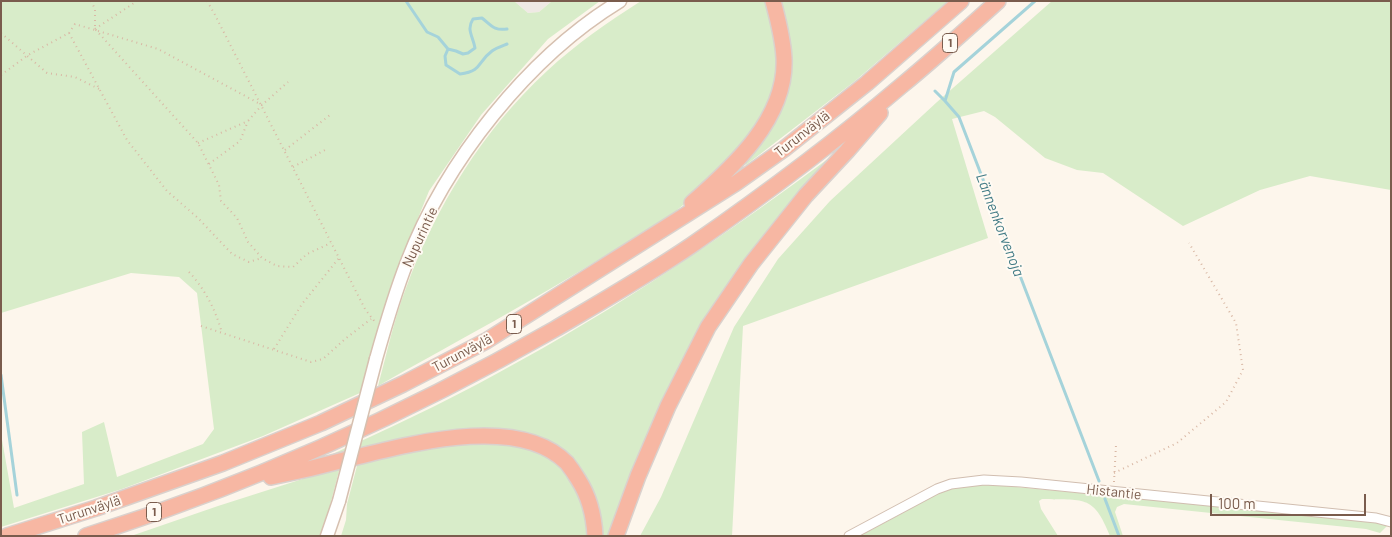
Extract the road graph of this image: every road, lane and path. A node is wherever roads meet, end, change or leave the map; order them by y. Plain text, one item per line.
1 (91, 1) edge
2 (137, 1) edge
3 (207, 1) edge
4 (620, 1) edge
5 (772, 1) edge
6 (961, 1) edge
7 (998, 1) edge
8 (95, 29) junction
9 (1, 33) edge
10 (68, 33) junction
11 (28, 55) junction
12 (1, 76) edge
13 (288, 82) dead end
14 (903, 85) junction
15 (99, 89) junction
16 (262, 105) junction
17 (330, 115) dead end
18 (248, 121) junction
19 (198, 143) junction
20 (327, 149) dead end
21 (285, 150) junction
22 (209, 164) junction
23 (293, 167) junction
24 (677, 222) junction
25 (331, 243) junction
26 (1188, 243) dead end
27 (262, 258) junction
28 (339, 258) junction
29 (189, 272) dead end
30 (371, 319) junction
31 (201, 326) dead end
32 (384, 330) junction
33 (222, 333) junction
34 (274, 350) junction
35 (1116, 445) dead end
36 (1114, 473) junction
37 (223, 488) junction
38 (1113, 491) junction
39 (1391, 522) edge
40 (7, 536) edge
41 (86, 536) edge
42 (327, 536) edge
43 (595, 536) edge
44 (616, 536) edge
45 (850, 536) edge

1 - 8 path
2 - 8 path
3 - 16 path
4 - 32 main road, Nupurintie
5 - 24 highway
6 - 24 highway, Turunväylä / 1
7 - 14 highway, Turunväylä / 1
8 - 10 path
8 - 16 path
8 - 19 path
9 - 11 path
10 - 11 path
10 - 15 path
11 - 12 path
11 - 15 path
13 - 16 path
14 - 37 highway, Turunväylä / 1
14 - 44 highway
15 - 27 path
16 - 18 path
16 - 21 path
17 - 21 path
18 - 19 path
18 - 22 path
19 - 22 path
20 - 23 path
21 - 23 path
22 - 27 path
23 - 25 path
24 - 40 highway, Turunväylä / 1
25 - 27 path
25 - 28 path
26 - 36 path
28 - 30 path
28 - 34 path
29 - 33 path
30 - 32 path
30 - 34 path
31 - 33 path
32 - 42 main road, Nupurintie, bridge
33 - 34 path
35 - 36 path
36 - 38 path
37 - 41 highway, Turunväylä / 1
37 - 43 highway
38 - 39 street, Histantie
38 - 45 street, Histantie

